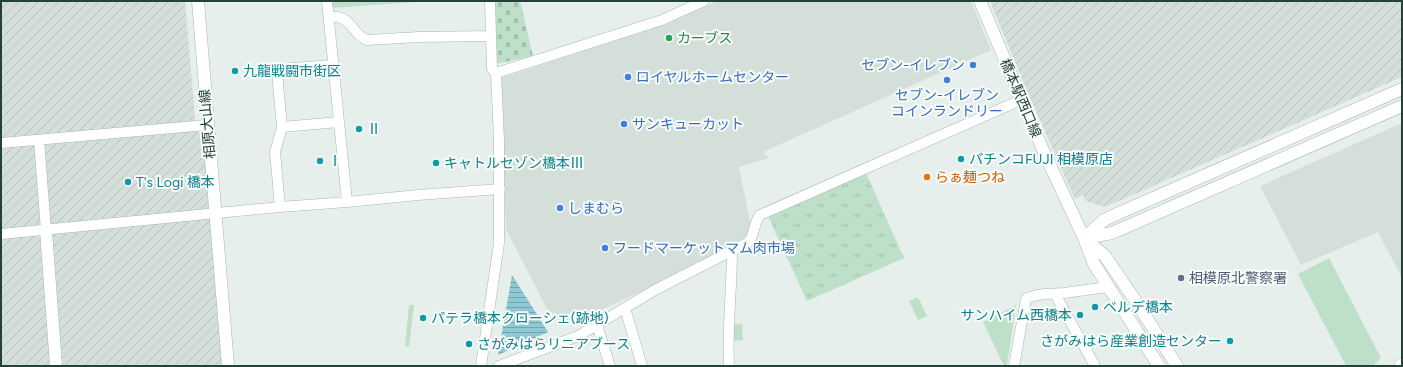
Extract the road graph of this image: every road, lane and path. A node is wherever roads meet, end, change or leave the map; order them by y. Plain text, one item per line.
1 (198, 1) edge
2 (327, 1) edge
3 (490, 1) edge
4 (704, 1) edge
5 (980, 1) edge
6 (329, 17) junction
7 (491, 36) junction
8 (333, 65) junction
9 (496, 73) junction
10 (1402, 89) edge
11 (1021, 100) junction
12 (1402, 106) edge
13 (339, 122) junction
14 (207, 125) junction
15 (282, 127) junction
16 (40, 140) junction
17 (1, 143) edge
18 (500, 188) junction
19 (347, 202) junction
20 (280, 207) junction
21 (215, 214) junction
22 (46, 231) junction
23 (1, 234) edge
24 (1084, 238) junction
25 (732, 250) junction
26 (1108, 286) junction
27 (1055, 294) junction
28 (626, 308) junction
29 (597, 325) junction
30 (56, 366) edge
31 (228, 366) edge
32 (481, 366) edge
33 (499, 366) edge
34 (610, 366) edge
35 (642, 366) edge
36 (729, 366) edge
37 (1014, 366) edge
38 (1094, 366) edge
39 (1159, 366) edge
40 (1177, 366) edge

1 - 14 street, 相原大山線
2 - 6 street
3 - 7 street
4 - 9 street
5 - 11 street, 橋本駅西口線
6 - 7 street
6 - 8 street
7 - 9 street
8 - 13 street
8 - 15 street
9 - 18 street
10 - 24 street
11 - 24 street, 橋本駅西口線
11 - 25 street
12 - 24 street
13 - 15 street
13 - 19 street
14 - 16 street
14 - 21 street, 相原大山線
15 - 20 street
16 - 17 street
16 - 22 street
18 - 19 street
18 - 32 street
19 - 20 street
20 - 21 street
21 - 22 street
21 - 31 street, 相原大山線
22 - 23 street
22 - 30 street
24 - 26 street, 橋本駅西口線
24 - 40 street, 橋本駅西口線
25 - 28 street
25 - 36 street
26 - 27 street
26 - 39 street, 橋本駅西口線
27 - 37 street
27 - 38 street
28 - 29 street
28 - 35 street
29 - 33 street
29 - 34 street

